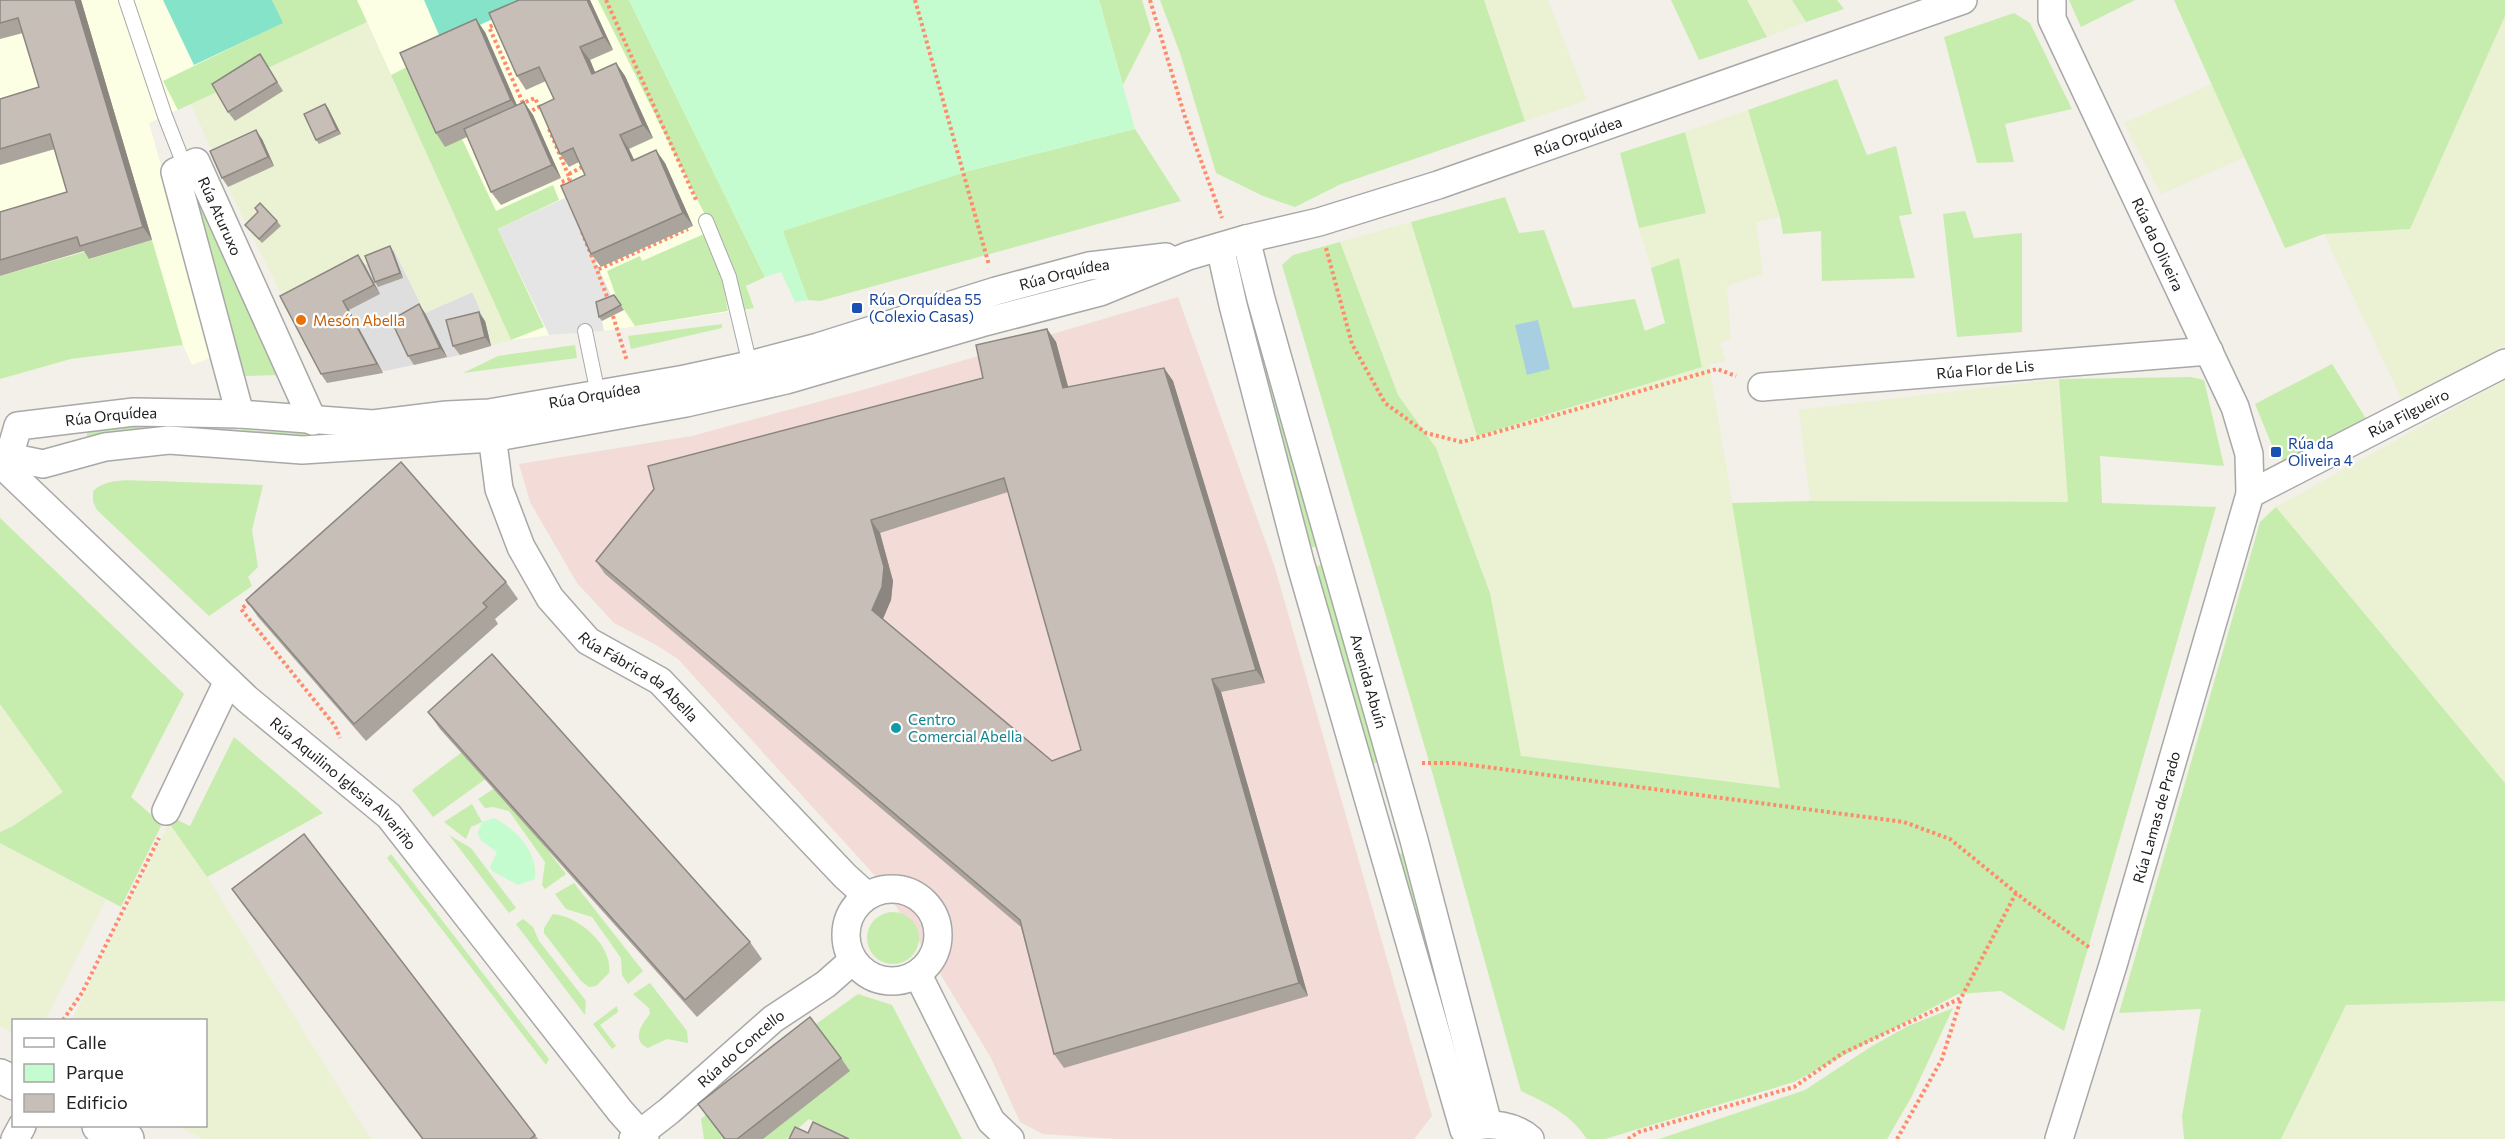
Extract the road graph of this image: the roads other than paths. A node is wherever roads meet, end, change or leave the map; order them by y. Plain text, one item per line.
1 (126, 0) edge
2 (1963, 0) edge
3 (2033, 0) edge
4 (2052, 10) edge
5 (185, 167) junction
6 (706, 221) road end
7 (1233, 243) junction
8 (1188, 256) junction
9 (585, 331) dead end
10 (2209, 351) junction
11 (2505, 363) edge
12 (750, 365) junction
13 (1762, 387) road end
14 (598, 394) junction
15 (240, 414) junction
16 (313, 421) junction
17 (491, 426) junction
18 (3, 460) edge
19 (2250, 494) junction
20 (228, 681) junction
21 (166, 811) road end
22 (866, 895) junction
23 (852, 961) junction
24 (918, 975) junction
25 (103, 1127) edge
26 (1468, 1131) edge
27 (639, 1137) edge
28 (127, 1139) edge
29 (1010, 1139) edge
30 (1530, 1139) edge
31 (2059, 1139) edge

1 - 5 lane
2 - 7 street, Rúa Orquídea
3 - 4 street
4 - 10 street, Rúa da Oliveira
5 - 15 street, Rúa Aturuxo
5 - 16 street, Rúa Aturuxo
6 - 12 lane
7 - 8 street, Rúa Orquídea
7 - 26 street, Avenida Abuín
8 - 12 street, Rúa Orquídea
8 - 17 street, Rúa Orquídea
9 - 14 lane
10 - 13 street, Rúa Flor de Lis
10 - 19 street, Rúa da Oliveira
11 - 19 street, Rúa Filgueiro
12 - 14 street, Rúa Orquídea
14 - 17 street, Rúa Orquídea
15 - 16 street, Rúa Orquídea
15 - 18 street, Rúa Orquídea
16 - 17 street, Rúa Orquídea
17 - 18 street, Rúa Orquídea
17 - 22 street, Rúa Fábrica da Abella
18 - 20 street, Rúa Aquilino Iglesia Alvariño
19 - 31 street, Rúa Lamas de Prado
20 - 21 street
20 - 27 street, Rúa Aquilino Iglesia Alvariño
22 - 23 street
22 - 24 street
23 - 24 street
23 - 27 street, Rúa do Concello
24 - 29 street
25 - 28 street
26 - 30 street, Avenida Abuín

